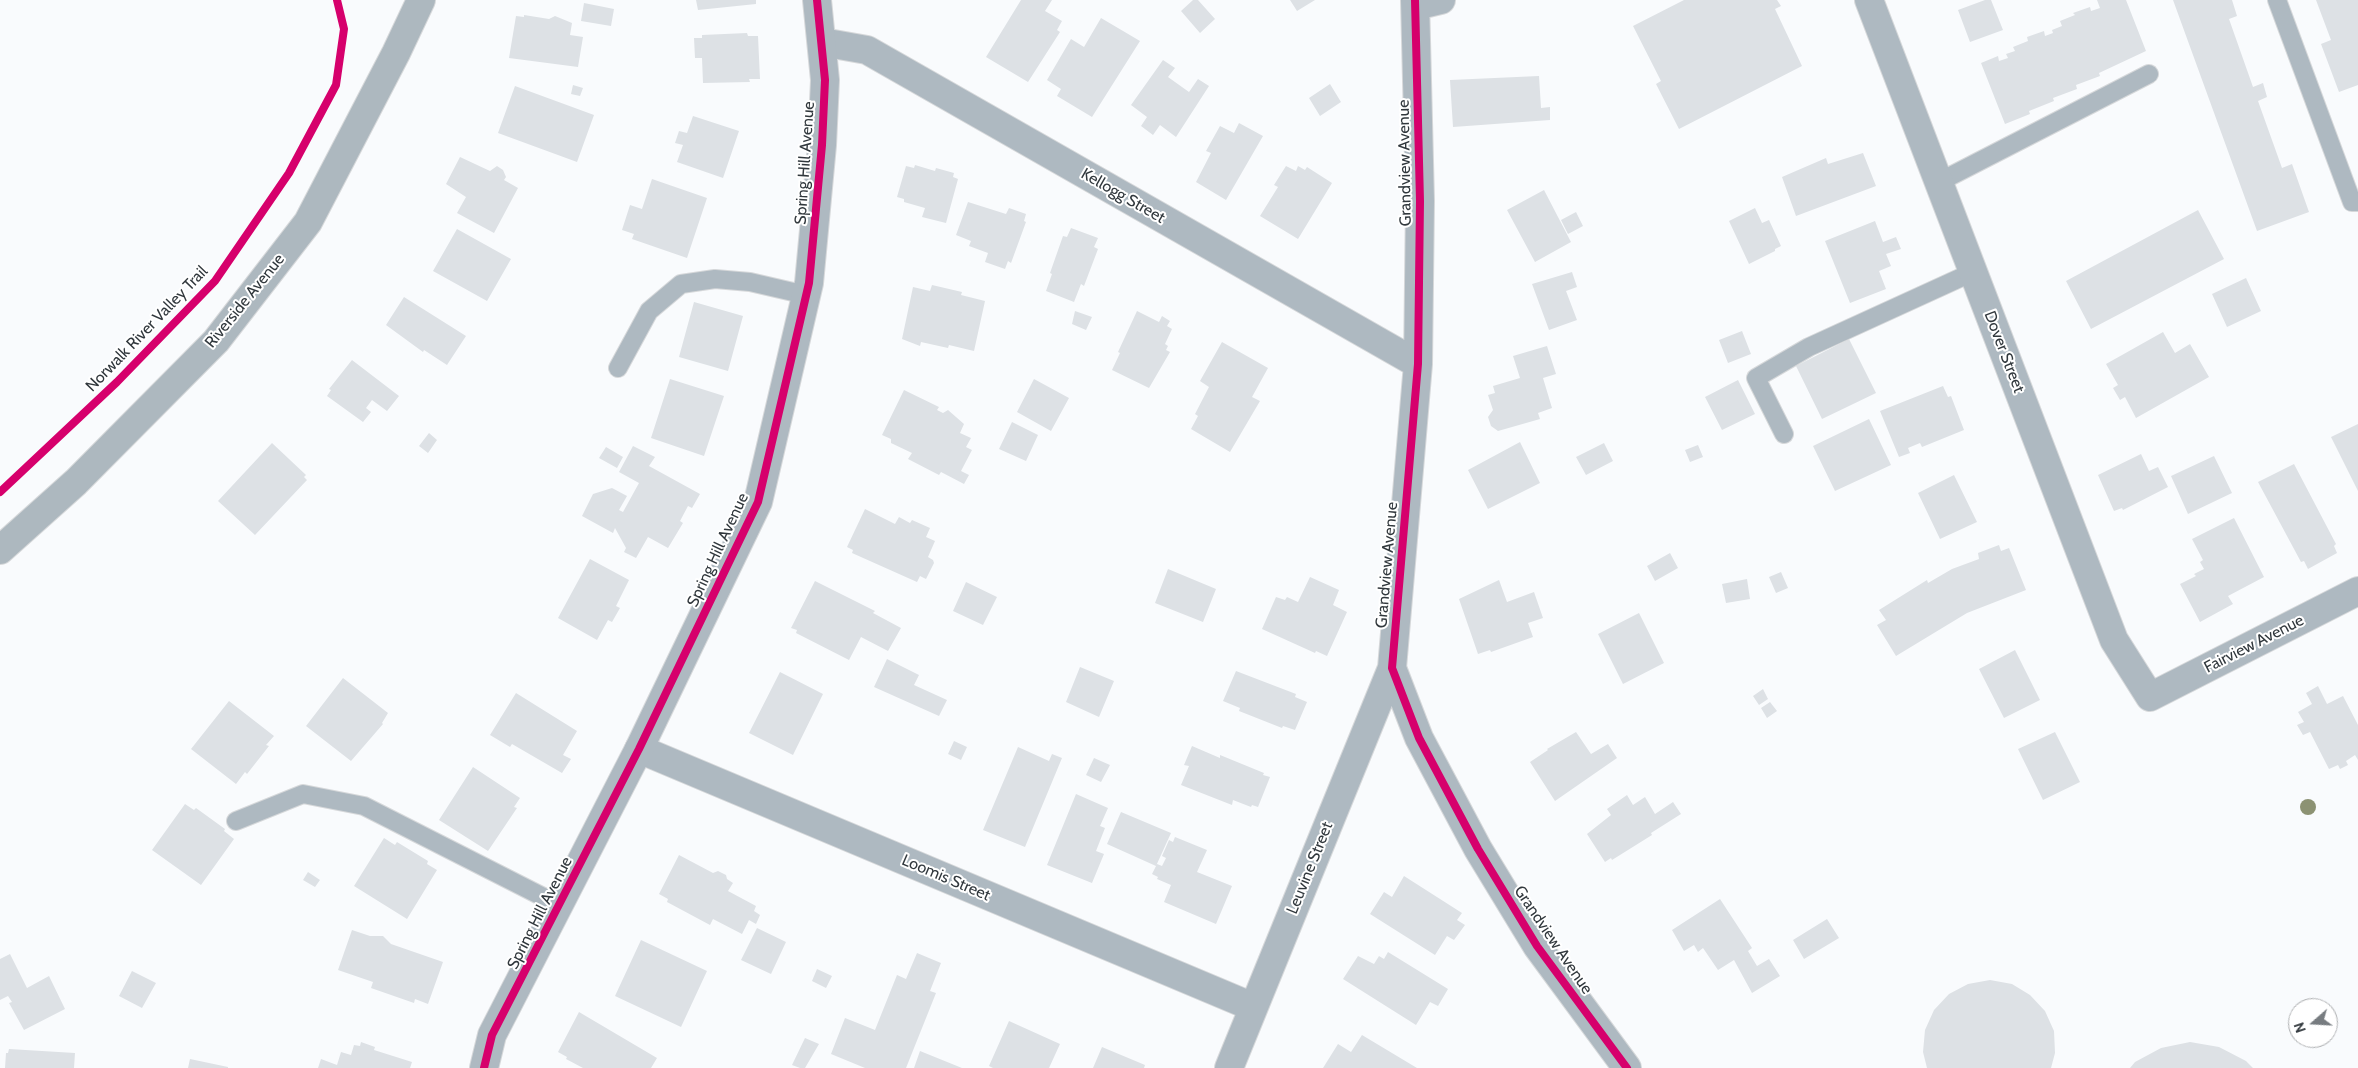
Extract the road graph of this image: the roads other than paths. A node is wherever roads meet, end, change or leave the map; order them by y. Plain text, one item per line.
1 (421, 0) edge
2 (817, 0) edge
3 (1869, 0) edge
4 (2277, 0) edge
5 (1424, 2) edge
6 (822, 42) junction
7 (2149, 74) dead end
8 (1939, 182) junction
9 (2358, 202) edge
10 (1973, 272) junction
11 (806, 295) junction
12 (1418, 364) junction
13 (618, 368) dead end
14 (1784, 434) dead end
15 (0, 550) edge
16 (2358, 591) edge
17 (1392, 668) junction
18 (2150, 698) joint
19 (639, 749) junction
20 (236, 821) dead end
21 (559, 905) junction
22 (1253, 1007) junction
23 (484, 1068) edge
24 (1229, 1068) edge
25 (1627, 1068) edge

1 - 15 main road, Riverside Avenue
2 - 6 street, Spring Hill Avenue
3 - 8 street, Dover Street
4 - 9 lane
5 - 12 street, Grandview Avenue
6 - 11 street, Spring Hill Avenue
6 - 12 street, Kellogg Street
7 - 8 lane
8 - 10 street, Dover Street
10 - 14 lane
10 - 18 street, Dover Street
11 - 13 lane
11 - 19 street, Spring Hill Avenue
12 - 17 street, Grandview Avenue
16 - 18 street, Fairview Avenue
17 - 22 street, Leuvine Street
17 - 25 street, Grandview Avenue
19 - 21 street, Spring Hill Avenue
19 - 22 street, Loomis Street
20 - 21 lane
21 - 23 street, Spring Hill Avenue
22 - 24 street, Leuvine Street

